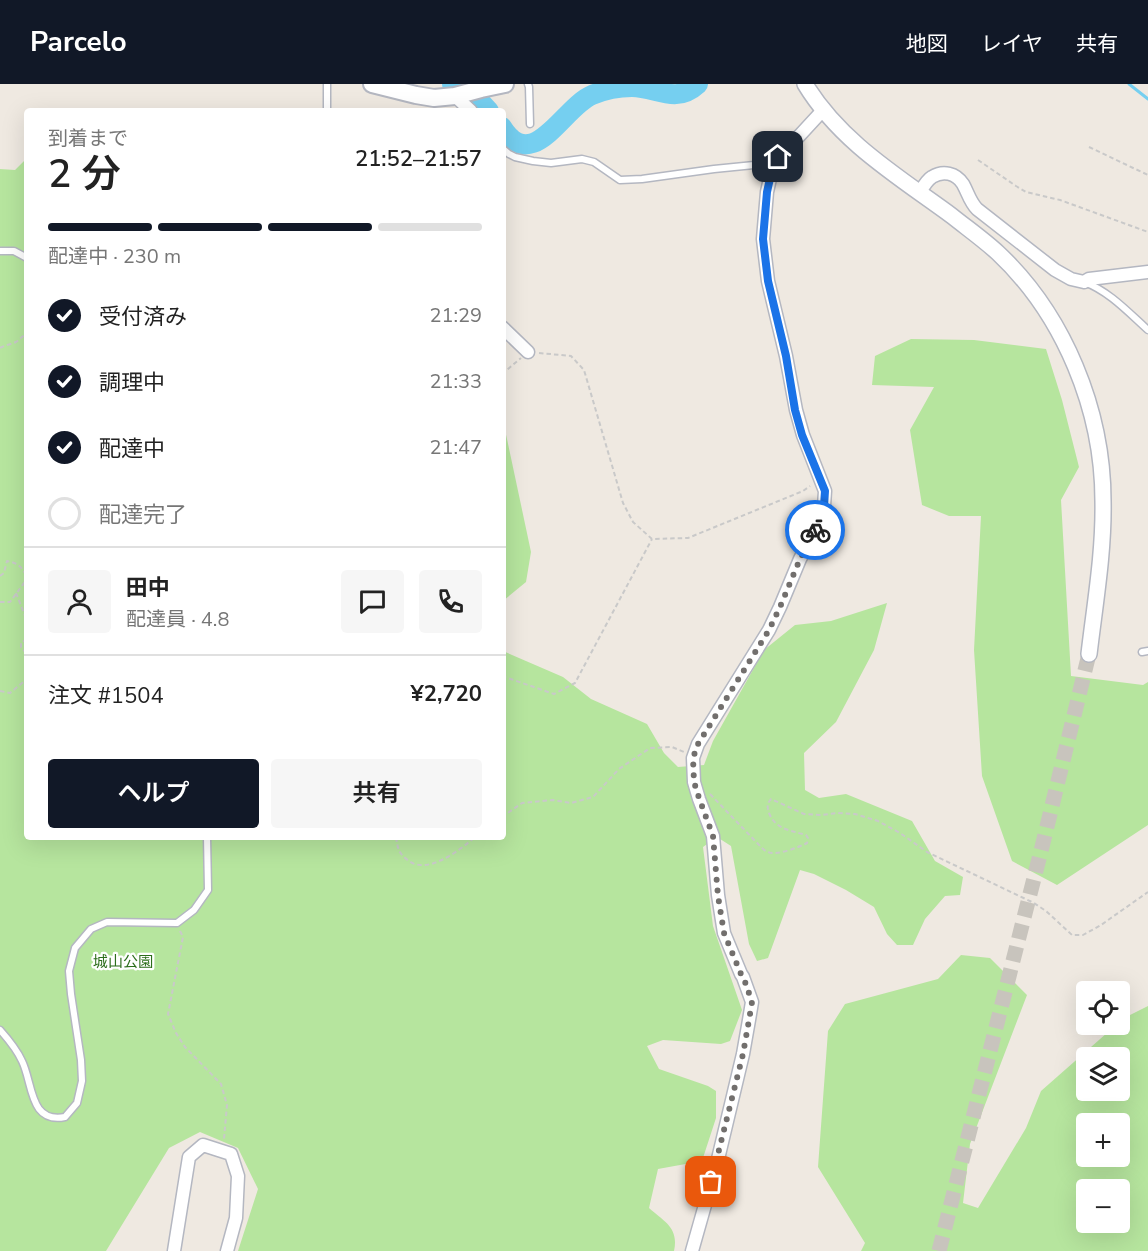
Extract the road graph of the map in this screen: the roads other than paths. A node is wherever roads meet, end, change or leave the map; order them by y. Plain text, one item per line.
1 (327, 84) edge
2 (372, 84) edge
3 (505, 84) edge
4 (528, 84) edge
5 (805, 84) edge
6 (457, 96) junction
7 (327, 108) edge
8 (468, 108) edge
9 (824, 109) junction
10 (530, 124) dead end
11 (506, 151) edge
12 (777, 160) junction
13 (920, 192) junction
14 (0, 251) edge
15 (24, 256) edge
16 (1148, 272) edge
17 (1084, 282) junction
18 (1148, 330) edge
19 (506, 331) edge
20 (528, 352) road end
21 (1089, 654) tunnel mouth
22 (207, 840) edge
23 (0, 1030) edge
24 (174, 1251) edge
25 (227, 1251) edge
26 (692, 1251) edge

1 - 7 lane
2 - 6 main road
3 - 6 main road
4 - 10 lane
5 - 9 street
6 - 8 street
9 - 12 street
9 - 13 street
11 - 12 lane
12 - 26 street
13 - 17 street
13 - 21 street
14 - 15 lane
16 - 17 street
17 - 18 lane
19 - 20 street
22 - 23 lane
24 - 25 street

